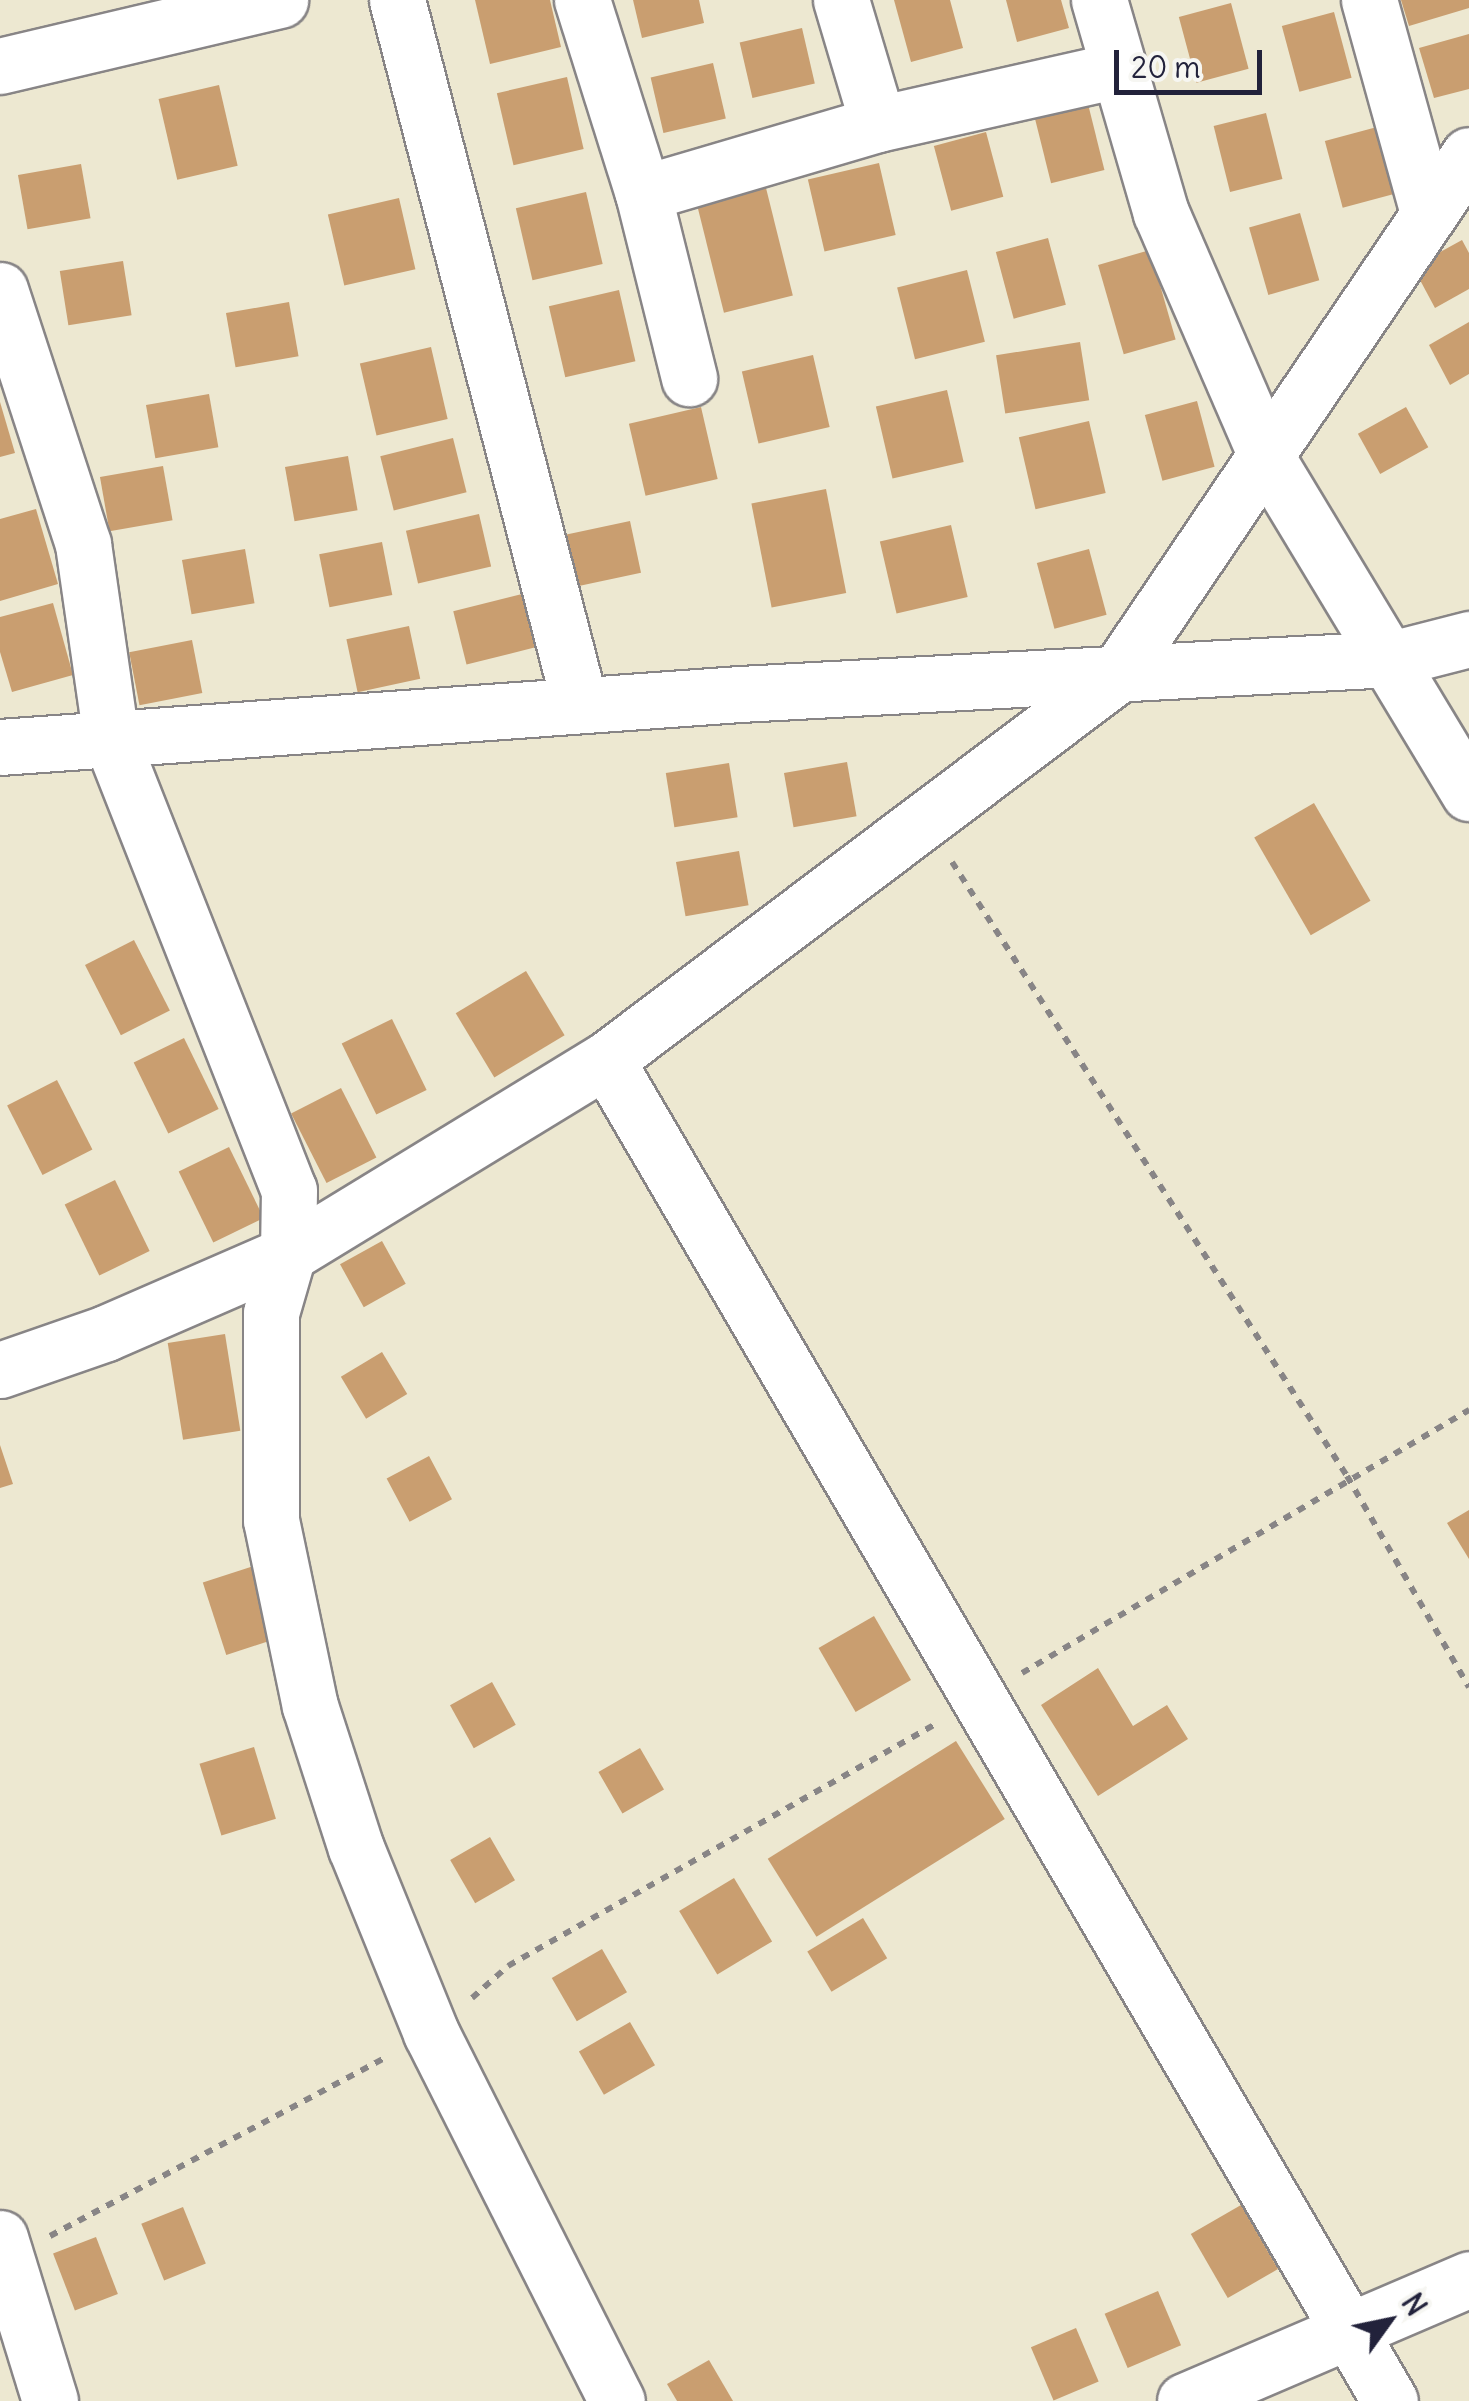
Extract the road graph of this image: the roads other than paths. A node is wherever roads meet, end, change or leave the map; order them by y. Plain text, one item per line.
1 (280, 0) edge
2 (397, 0) edge
3 (582, 0) edge
4 (840, 0) edge
5 (1099, 0) edge
6 (1368, 0) edge
7 (0, 66) edge
8 (1118, 70) junction
9 (878, 124) junction
10 (1469, 155) edge
11 (643, 193) junction
12 (1427, 208) junction
13 (0, 290) edge
14 (690, 378) dead end
15 (1268, 460) junction
16 (1469, 639) edge
17 (1392, 659) junction
18 (1116, 676) junction
19 (580, 705) junction
20 (111, 740) junction
21 (0, 748) edge
22 (1469, 793) edge
23 (606, 1060) junction
24 (288, 1254) junction
25 (0, 1370) edge
26 (3, 2255) edge
27 (1469, 2279) edge
28 (1351, 2328) junction
29 (50, 2401) edge
30 (616, 2401) edge
31 (1184, 2401) edge
32 (1390, 2401) edge

1 - 7 street
2 - 19 street
3 - 11 street
4 - 9 street
5 - 8 street
6 - 12 street
8 - 9 street
8 - 15 street
9 - 11 street
10 - 12 street
11 - 14 street
12 - 15 street
13 - 20 street
15 - 17 street
15 - 18 street
16 - 17 street
17 - 18 street
17 - 22 street
18 - 19 street
18 - 23 street
19 - 20 street
20 - 21 street
20 - 24 street
23 - 24 street
23 - 28 street
24 - 25 street
24 - 30 street
26 - 29 street
27 - 28 street
28 - 31 street
28 - 32 street

